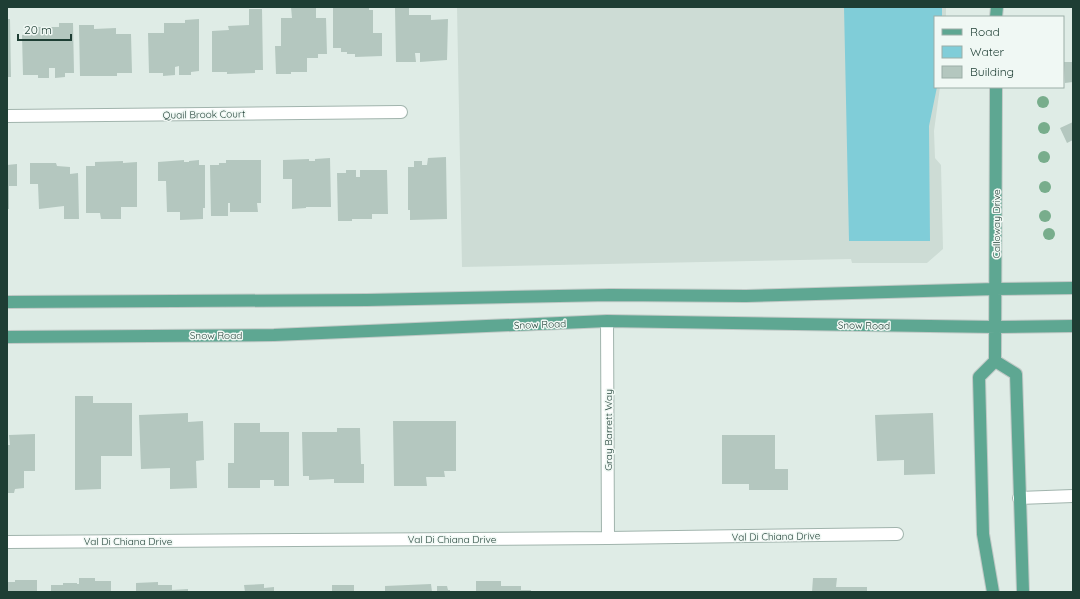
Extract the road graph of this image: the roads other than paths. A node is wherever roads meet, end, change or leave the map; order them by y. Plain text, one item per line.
1 (996, 88) edge
2 (401, 112) dead end
3 (7, 116) edge
4 (1073, 288) edge
5 (995, 289) junction
6 (7, 302) edge
7 (607, 321) junction
8 (1073, 326) edge
9 (996, 327) junction
10 (7, 336) edge
11 (995, 361) junction
12 (1073, 496) edge
13 (1019, 498) junction
14 (897, 534) dead end
15 (608, 538) junction
16 (7, 542) edge
17 (993, 592) edge
18 (1023, 592) edge

1 - 5 main road, Calloway Drive
2 - 3 street, Quail Brook Court
4 - 5 main road
5 - 6 main road
5 - 9 main road, Calloway Drive
7 - 9 main road, Snow Road
7 - 10 main road, Snow Road
7 - 15 street, Gray Barrett Way
8 - 9 main road, Snow Road
9 - 11 main road, Calloway Drive
11 - 13 main road
11 - 17 main road
12 - 13 street
13 - 18 main road
14 - 15 street, Val Di Chiana Drive
15 - 16 street, Val Di Chiana Drive

